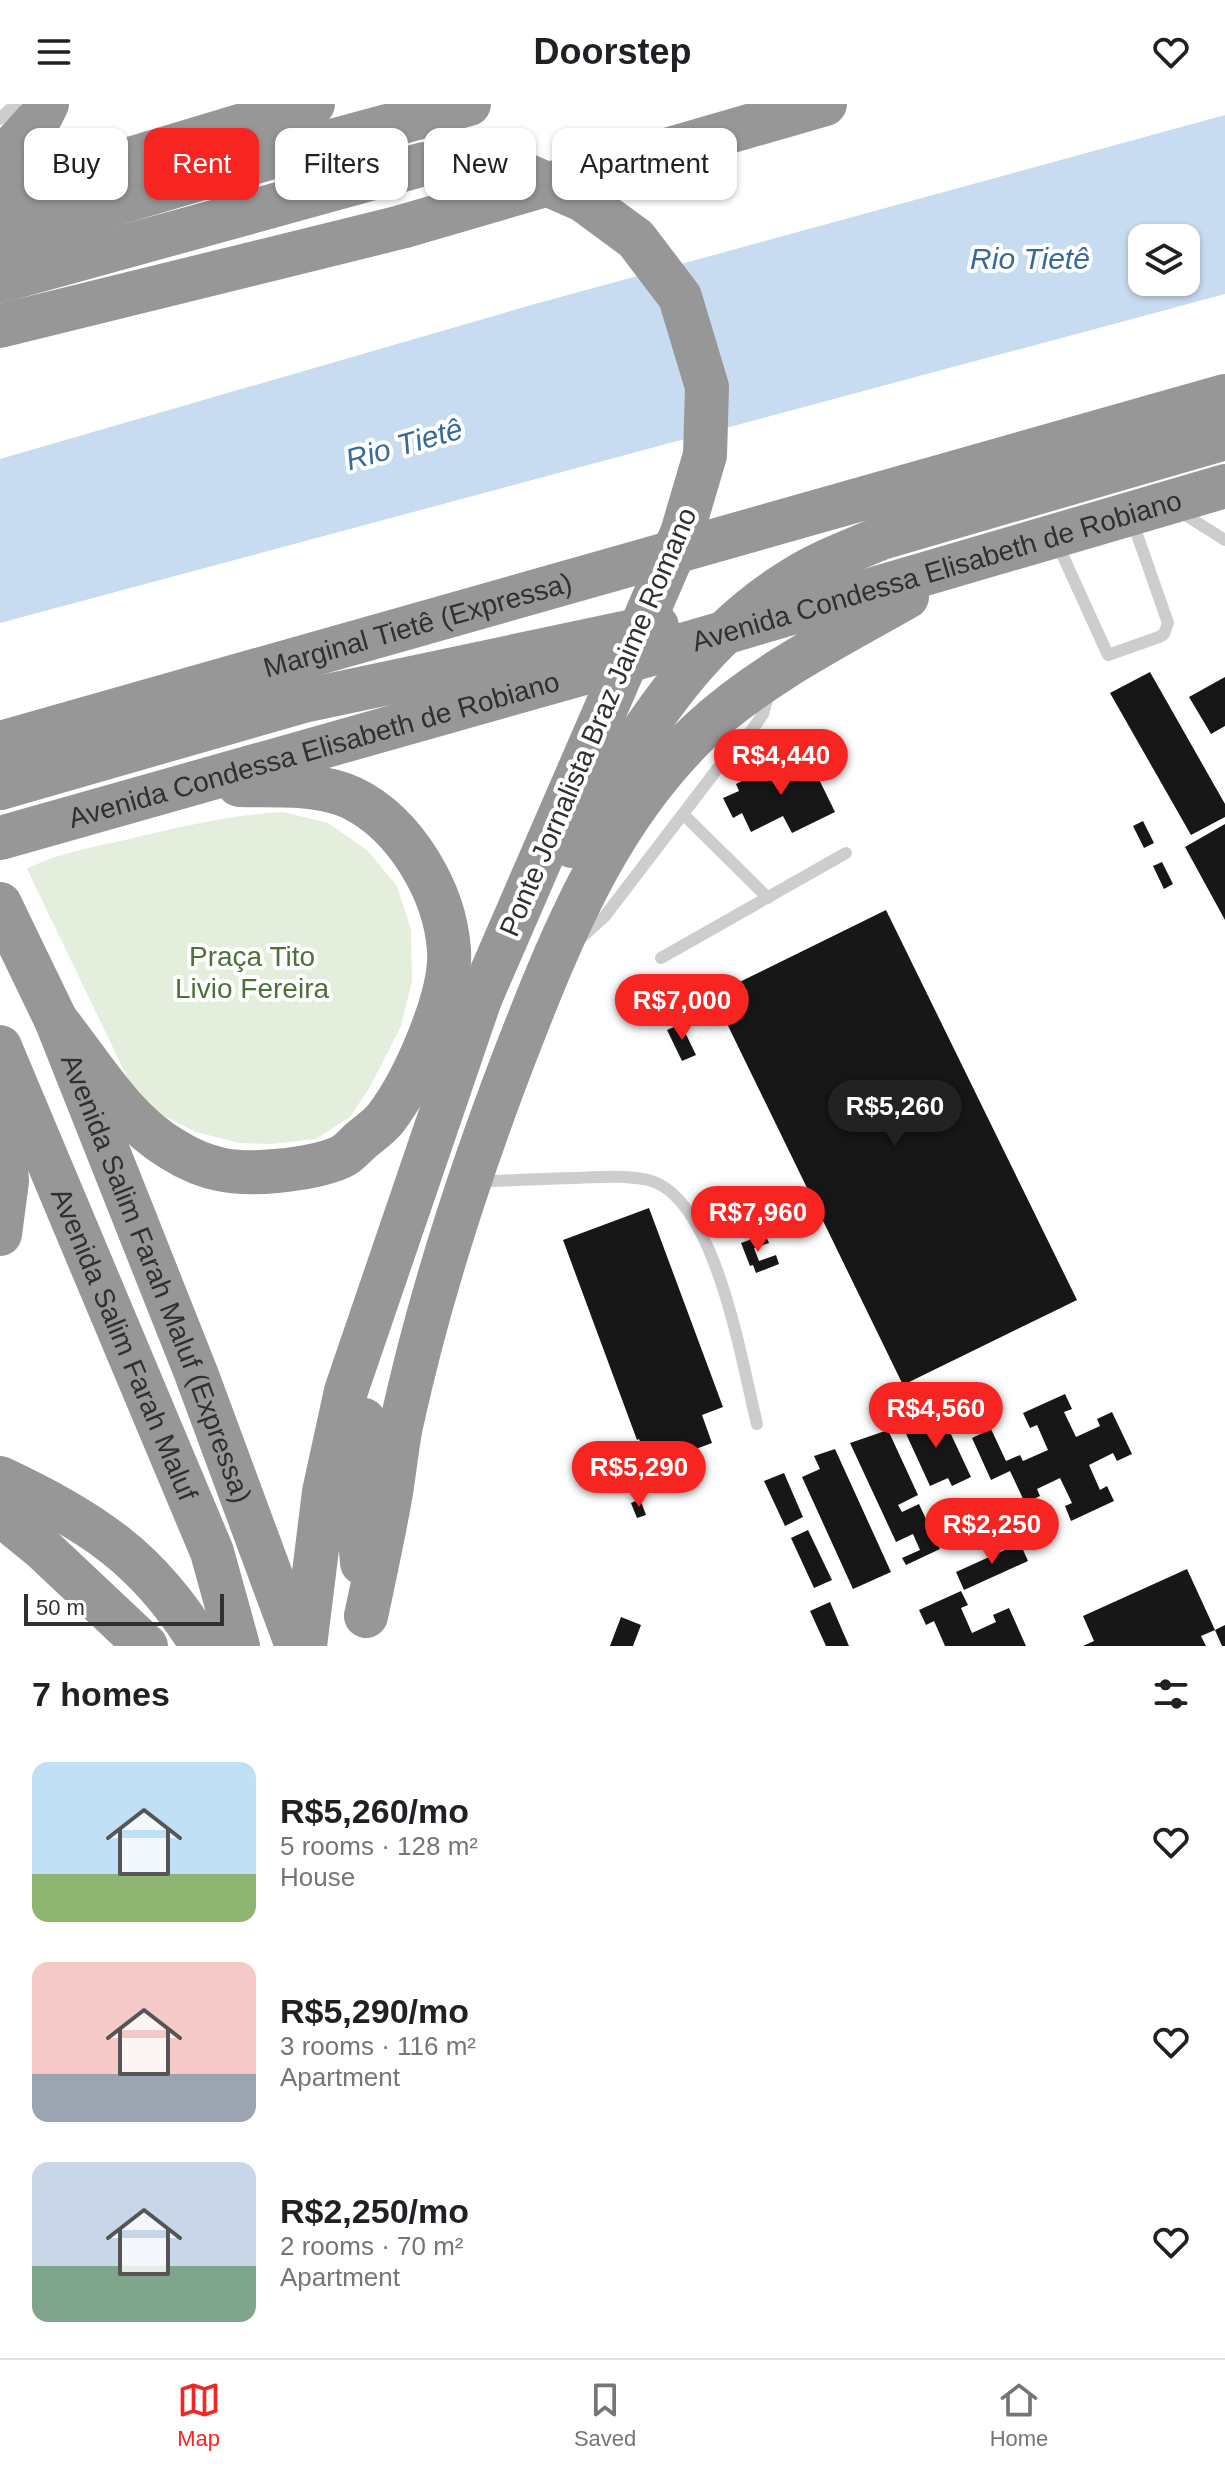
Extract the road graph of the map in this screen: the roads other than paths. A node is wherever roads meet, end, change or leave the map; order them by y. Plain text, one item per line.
1 (15, 104) edge
2 (47, 104) edge
3 (313, 104) edge
4 (469, 104) edge
5 (825, 104) edge
6 (0, 119) edge
7 (0, 161) edge
8 (0, 198) edge
9 (0, 238) edge
10 (0, 281) edge
11 (0, 326) edge
12 (1225, 396) edge
13 (1225, 438) edge
14 (1225, 486) edge
15 (835, 507) junction
16 (1148, 508) junction
17 (1055, 536) junction
18 (1225, 540) edge
19 (938, 570) junction
20 (805, 609) junction
21 (772, 675) junction
22 (303, 701) junction
23 (0, 743) edge
24 (192, 784) junction
25 (0, 788) edge
26 (683, 814) junction
27 (0, 838) edge
28 (846, 853) dead end
29 (768, 898) junction
30 (3, 910) edge
31 (661, 958) dead end
32 (550, 966) junction
33 (480, 999) junction
34 (56, 1020) junction
35 (0, 1047) edge
36 (0, 1076) edge
37 (469, 1182) junction
38 (0, 1234) edge
39 (382, 1279) junction
40 (757, 1424) dead end
41 (0, 1478) edge
42 (0, 1514) edge
43 (0, 1539) edge
44 (79, 1585) junction
45 (370, 1631) edge
46 (146, 1646) edge
47 (202, 1646) edge
48 (238, 1646) edge
49 (297, 1646) edge
50 (305, 1646) edge

1 - 6 lane
2 - 7 highway
3 - 8 highway
4 - 9 highway
5 - 11 highway
10 - 33 highway, Ponte Jornalista Braz Jaime Romano, bridge
12 - 15 highway, Marginal Tietê (Expressa)
13 - 33 highway, bridge
14 - 16 highway, Avenida Condessa Elisabeth de Robiano
15 - 22 highway, Marginal Tietê (Expressa)
15 - 23 highway, Marginal Tietê (Expressa)
16 - 17 highway, Avenida Condessa Elisabeth de Robiano
16 - 17 lane
16 - 18 lane
17 - 19 highway, Avenida Condessa Elisabeth de Robiano
19 - 20 highway, Avenida Condessa Elisabeth de Robiano
19 - 21 highway
20 - 22 highway
20 - 24 highway, Avenida Condessa Elisabeth de Robiano
21 - 26 lane
21 - 32 highway
22 - 25 highway
24 - 27 highway, Avenida Condessa Elisabeth de Robiano
24 - 34 highway
26 - 29 lane
26 - 32 lane
28 - 29 lane
29 - 31 lane
30 - 34 highway, Avenida Salim Farah Maluf (Expressa)
32 - 37 highway
33 - 39 highway, Ponte Jornalista Braz Jaime Romano
34 - 49 highway, Avenida Salim Farah Maluf (Expressa)
35 - 48 highway, Avenida Salim Farah Maluf
36 - 38 highway
37 - 40 lane
37 - 45 highway
39 - 45 highway
39 - 50 highway
41 - 47 highway
42 - 44 highway
43 - 44 highway
44 - 46 highway

